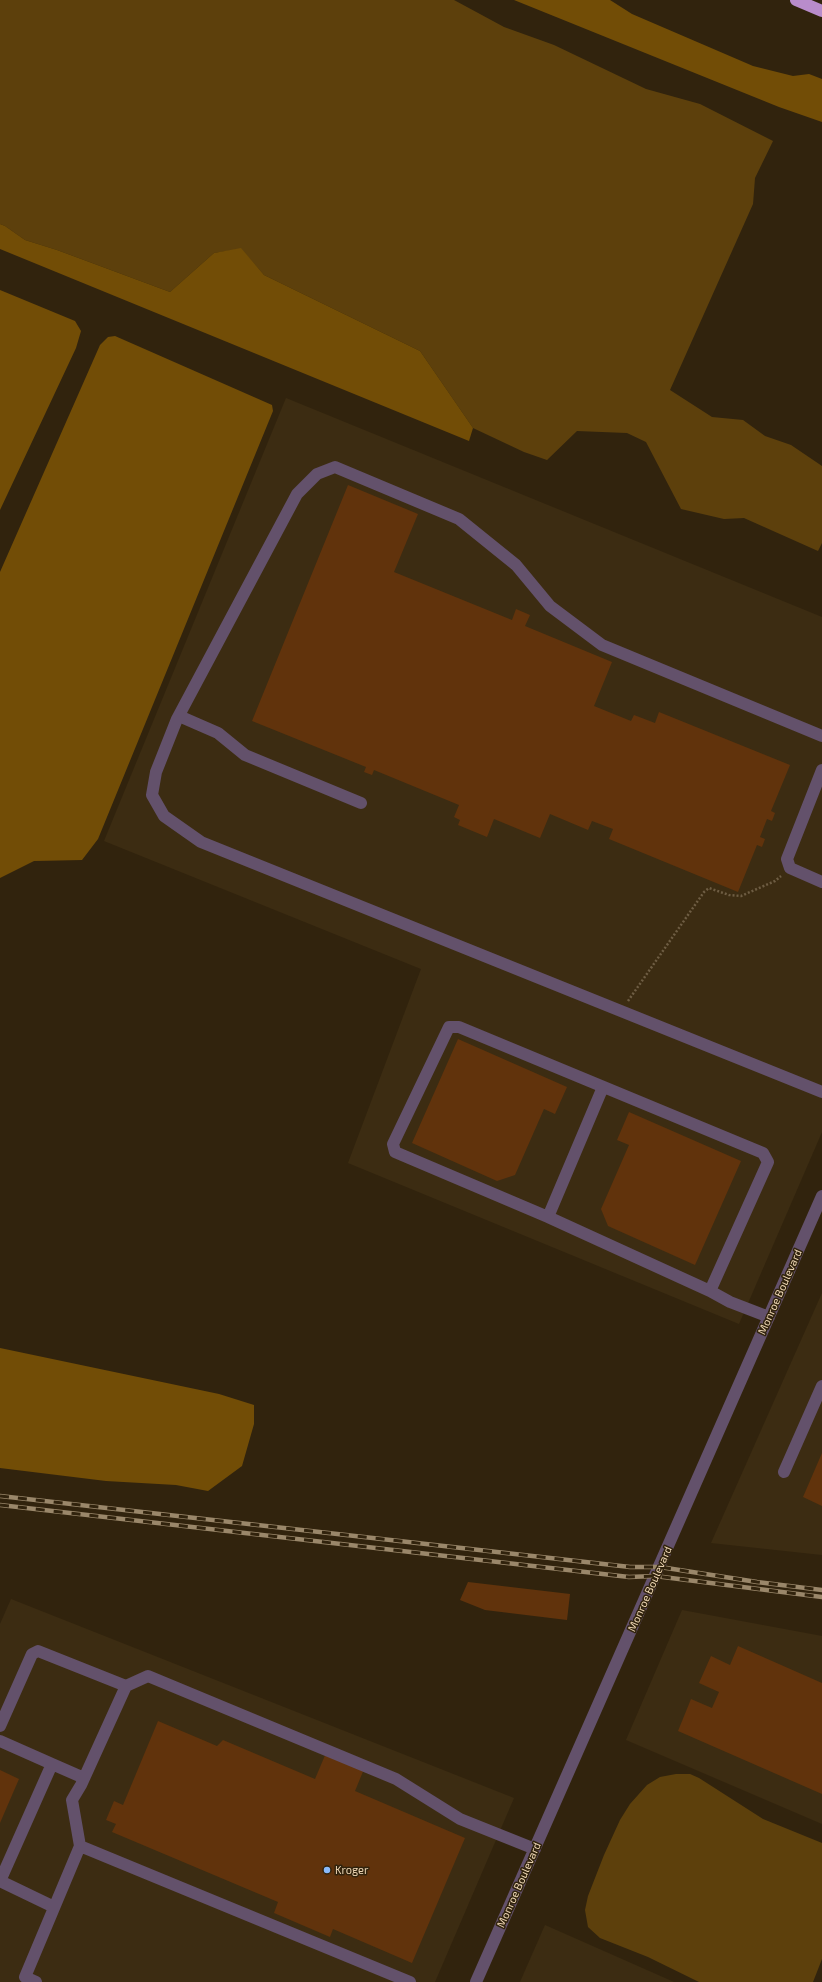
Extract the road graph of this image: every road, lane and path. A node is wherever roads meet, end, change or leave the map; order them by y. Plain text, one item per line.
1 (796, 0) edge
2 (822, 11) edge
3 (179, 716) junction
4 (822, 736) edge
5 (822, 770) edge
6 (361, 803) dead end
7 (790, 868) junction
8 (822, 882) edge
9 (621, 1011) junction
10 (603, 1087) junction
11 (822, 1092) edge
12 (822, 1196) edge
13 (548, 1217) junction
14 (710, 1291) junction
15 (768, 1318) junction
16 (822, 1386) edge
17 (784, 1472) dead end
18 (126, 1686) junction
19 (0, 1726) edge
20 (0, 1741) edge
21 (52, 1764) junction
22 (84, 1778) junction
23 (80, 1846) junction
24 (535, 1850) junction
25 (0, 1881) edge
26 (54, 1907) junction
27 (36, 1982) edge
28 (410, 1982) edge
29 (476, 1982) edge

1 - 2 highway
3 - 4 street
3 - 6 street
3 - 9 street
5 - 7 street
7 - 8 street
7 - 9 path
9 - 11 street
10 - 13 street
10 - 13 street
10 - 14 street
12 - 15 street, Monroe Boulevard
13 - 14 street
14 - 15 street
15 - 24 street, Monroe Boulevard
16 - 17 street
18 - 19 street
18 - 22 street
18 - 24 street
20 - 21 street
21 - 22 street
21 - 25 street
22 - 23 street
23 - 26 street
23 - 28 street
24 - 29 street, Monroe Boulevard
25 - 26 street
26 - 27 street

